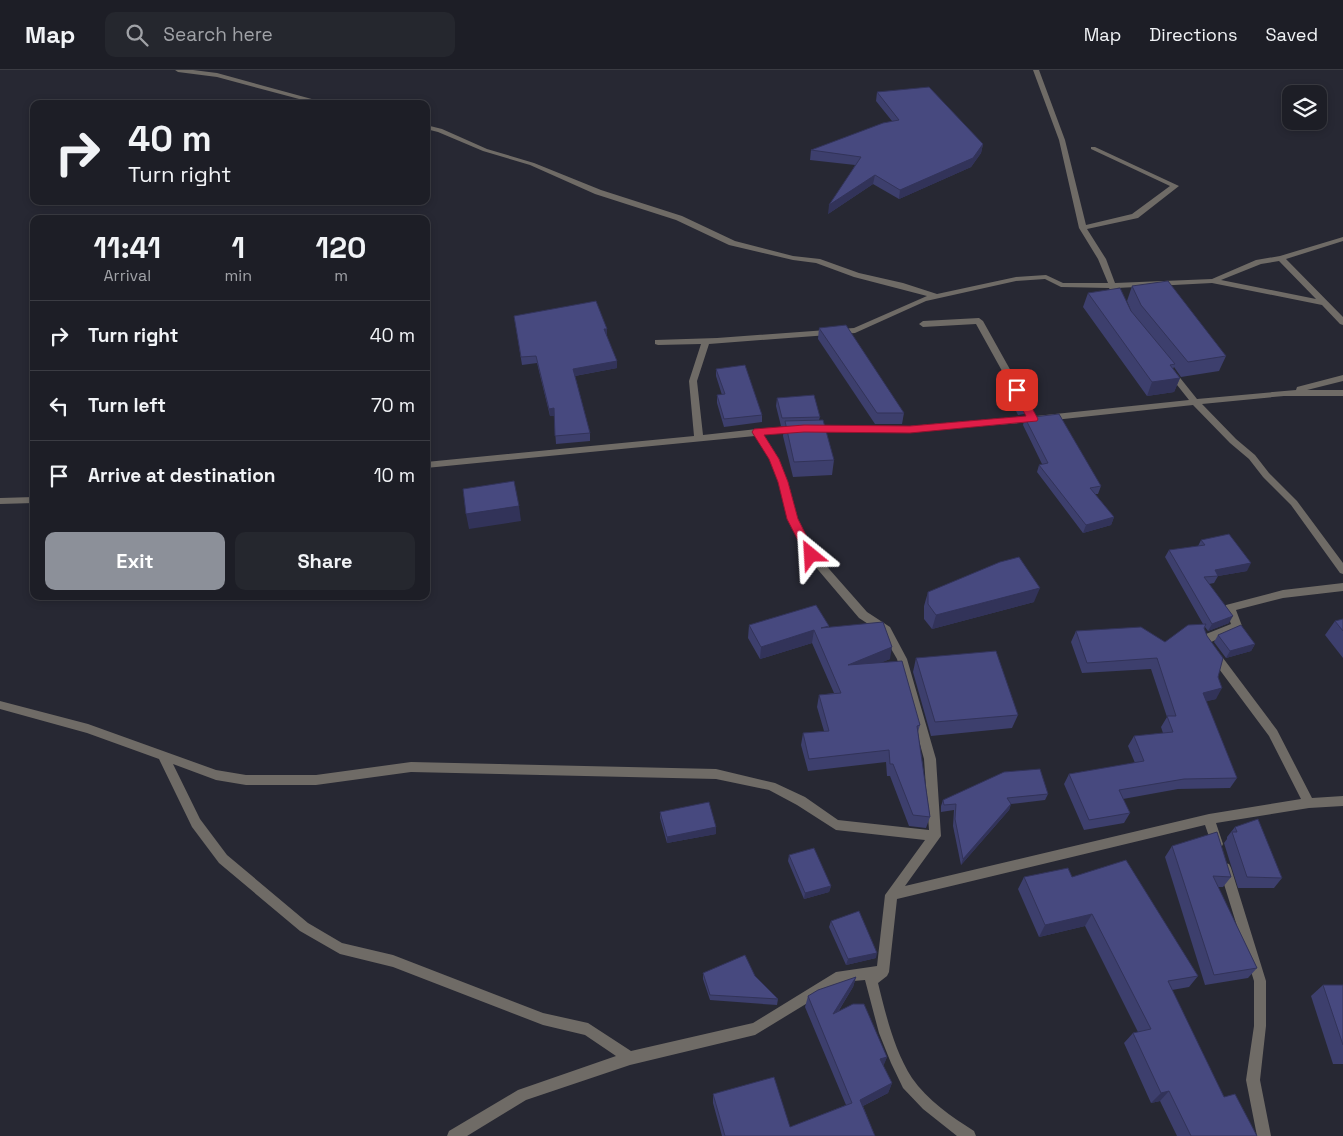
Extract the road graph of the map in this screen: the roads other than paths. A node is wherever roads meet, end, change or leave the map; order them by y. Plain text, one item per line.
1 (178, 70) edge
2 (1036, 70) edge
3 (312, 100) edge
4 (430, 128) edge
5 (1093, 148) dead end
6 (1083, 228) junction
7 (1343, 239) edge
8 (1281, 258) junction
9 (1212, 281) junction
10 (1113, 286) junction
11 (937, 297) junction
12 (1120, 300) edge
13 (1325, 303) junction
14 (1343, 322) edge
15 (923, 324) dead end
16 (706, 341) junction
17 (658, 342) dead end
18 (1166, 366) edge
19 (1343, 378) edge
20 (1284, 393) junction
21 (1343, 393) edge
22 (1196, 402) junction
23 (1033, 419) junction
24 (757, 432) junction
25 (699, 438) junction
26 (430, 465) edge
27 (30, 500) edge
28 (0, 501) edge
29 (1343, 570) edge
30 (1343, 587) edge
31 (0, 705) edge
32 (163, 756) junction
33 (1343, 801) edge
34 (1309, 803) junction
35 (1209, 819) junction
36 (935, 836) junction
37 (891, 895) junction
38 (883, 972) junction
39 (630, 1058) junction
40 (454, 1136) edge
41 (969, 1136) edge
42 (1264, 1136) edge

1 - 3 street
2 - 6 street
4 - 11 street
5 - 6 street
6 - 10 street
7 - 8 street
8 - 9 street
8 - 13 street
9 - 10 street
9 - 13 street
10 - 11 street
10 - 12 street
11 - 16 street
13 - 14 street
15 - 23 street
16 - 17 street
16 - 25 street
18 - 22 street
19 - 20 street
20 - 21 street
20 - 22 street
22 - 23 street
22 - 29 street
23 - 24 street
24 - 25 street
24 - 36 street
25 - 26 street
27 - 28 street
30 - 34 street
31 - 32 street
32 - 36 street
32 - 39 street
33 - 34 street
34 - 35 street
35 - 37 street
35 - 42 street
36 - 37 street
37 - 38 street
38 - 39 street
38 - 41 street
39 - 40 street

